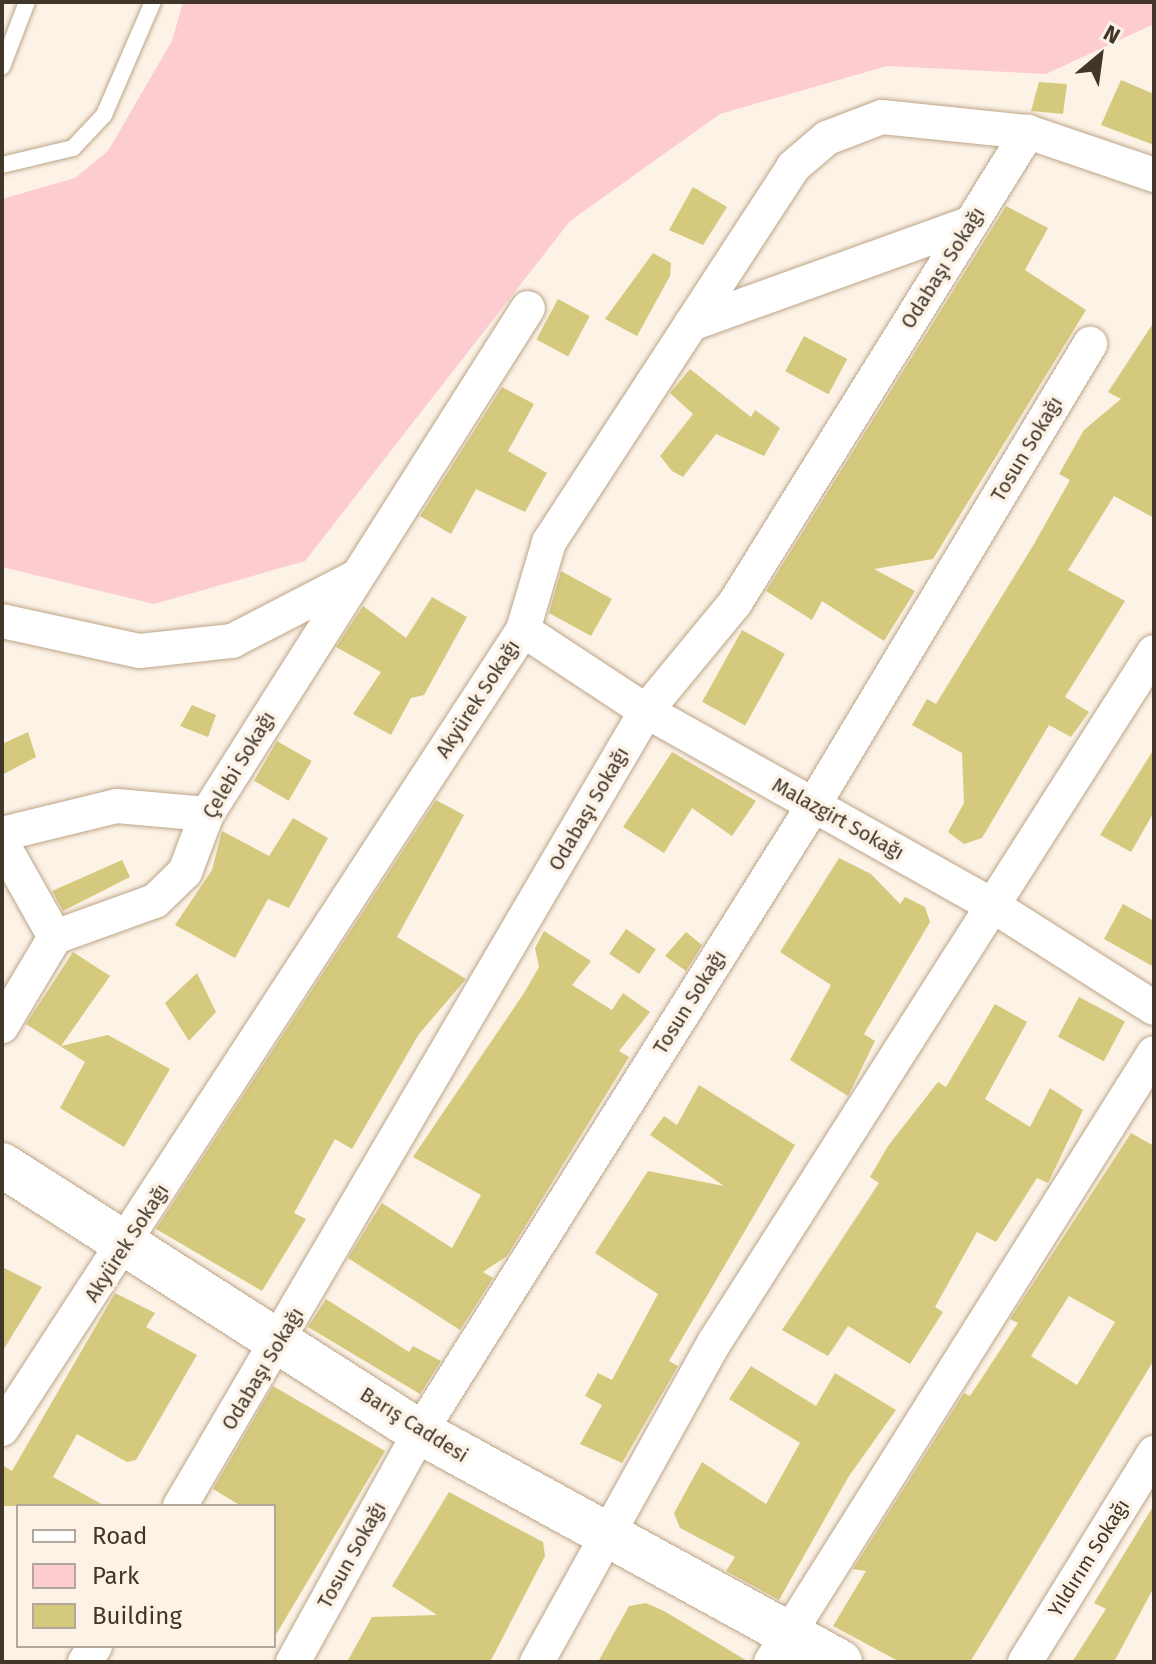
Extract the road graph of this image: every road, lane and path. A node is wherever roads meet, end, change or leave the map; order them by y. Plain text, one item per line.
1 (27, 2) edge
2 (153, 2) edge
3 (2, 67) edge
4 (1028, 132) junction
5 (2, 165) edge
6 (1154, 175) edge
7 (971, 223) junction
8 (528, 308) dead end
9 (691, 324) junction
10 (1090, 344) dead end
11 (356, 577) junction
12 (2, 621) edge
13 (523, 630) junction
14 (1154, 652) edge
15 (646, 711) junction
16 (813, 806) junction
17 (207, 814) junction
18 (2, 834) edge
19 (2, 843) edge
20 (995, 907) junction
21 (55, 937) junction
22 (1154, 1008) edge
23 (2, 1026) edge
24 (1154, 1053) edge
25 (2, 1165) edge
26 (128, 1244) junction
27 (282, 1340) junction
28 (2, 1429) edge
29 (420, 1432) junction
30 (1154, 1453) edge
31 (181, 1504) edge
32 (605, 1539) junction
33 (780, 1646) edge
34 (293, 1662) edge
35 (537, 1662) edge
36 (840, 1662) edge
37 (1025, 1662) edge

1 - 3 lane
2 - 5 lane
4 - 6 street, Akyürek Sokağı
4 - 7 street, Odabaşı Sokağı
4 - 9 street, Akyürek Sokağı
7 - 9 street
7 - 15 street, Odabaşı Sokağı
8 - 11 street, Çelebi Sokağı
9 - 13 street, Akyürek Sokağı
10 - 16 street, Tosun Sokağı
11 - 12 street
11 - 17 street, Çelebi Sokağı
13 - 15 street, Malazgirt Sokağı
13 - 26 street, Akyürek Sokağı
14 - 20 street
15 - 16 street, Malazgirt Sokağı
15 - 27 street, Odabaşı Sokağı
16 - 20 street, Malazgirt Sokağı
16 - 29 street, Tosun Sokağı
17 - 18 street
17 - 21 street, Çelebi Sokağı
19 - 21 street
20 - 22 street, Malazgirt Sokağı
20 - 32 street
21 - 23 street
24 - 33 street
25 - 26 street, Barış Caddesi
26 - 27 street, Barış Caddesi
26 - 28 street, Akyürek Sokağı
27 - 29 street, Barış Caddesi
27 - 31 street, Odabaşı Sokağı
29 - 32 street, Barış Caddesi
29 - 34 street, Tosun Sokağı
30 - 37 street, Yıldırım Sokağı
32 - 33 street, Barış Caddesi
32 - 35 street
33 - 36 street, Barış Caddesi

